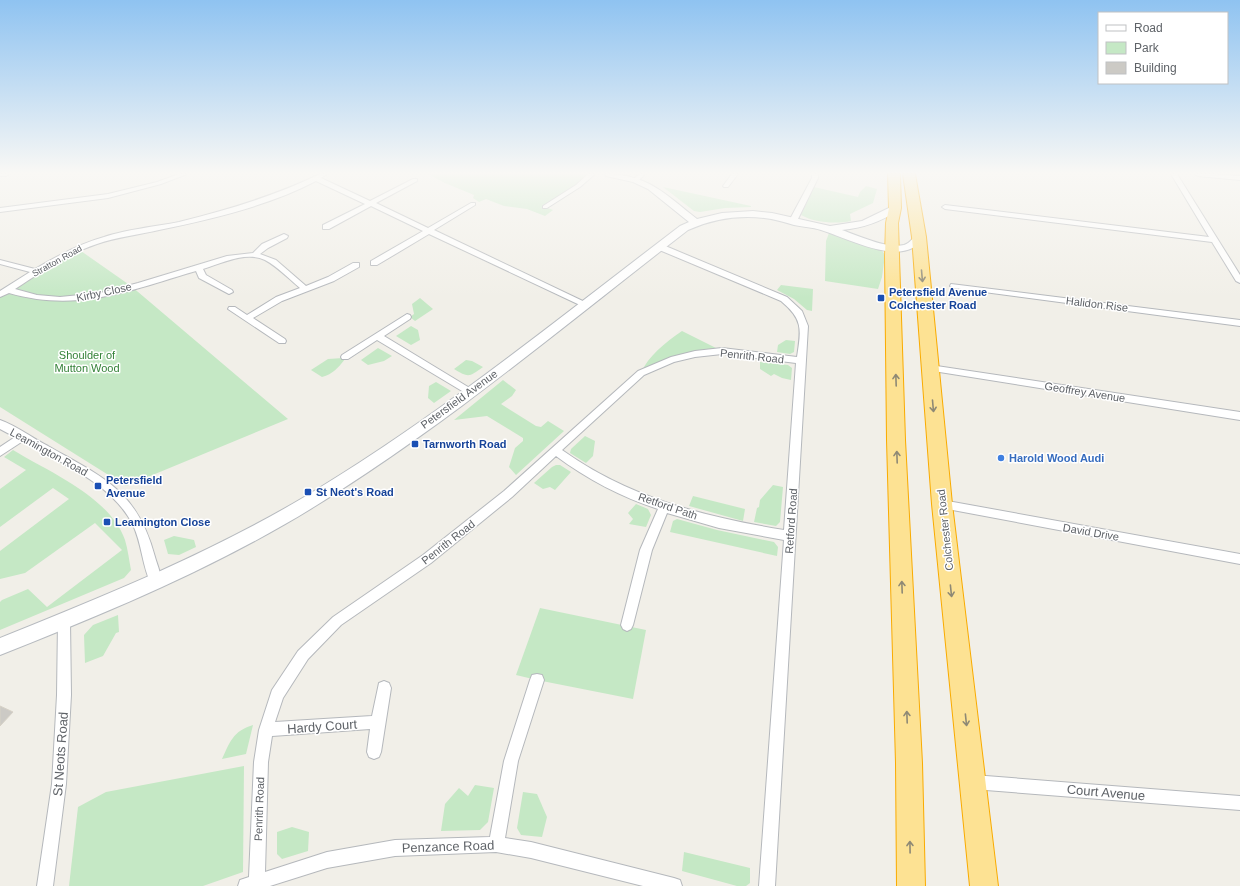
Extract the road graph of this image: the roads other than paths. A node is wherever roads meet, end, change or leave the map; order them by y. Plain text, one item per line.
1 (208, 215) edge
2 (348, 215) edge
3 (394, 215) edge
4 (454, 215) edge
5 (686, 215) edge
6 (723, 215) edge
7 (767, 215) edge
8 (796, 215) edge
9 (884, 215) edge
10 (894, 215) edge
11 (916, 215) edge
12 (1013, 215) edge
13 (1200, 215) edge
14 (793, 221) junction
15 (876, 221) junction
16 (696, 223) junction
17 (326, 227) dead end
18 (826, 228) junction
19 (428, 231) junction
20 (284, 236) dead end
21 (919, 237) junction
22 (1215, 240) junction
23 (660, 246) junction
24 (889, 248) junction
25 (255, 255) junction
26 (0, 262) edge
27 (374, 263) dead end
28 (356, 265) dead end
29 (199, 267) junction
30 (37, 272) junction
31 (1240, 281) edge
32 (954, 286) dead end
33 (304, 288) junction
34 (8, 290) junction
35 (229, 292) dead end
36 (0, 295) edge
37 (585, 304) junction
38 (232, 309) dead end
39 (407, 317) dead end
40 (246, 318) junction
41 (1240, 323) edge
42 (377, 336) junction
43 (282, 342) dead end
44 (345, 357) dead end
45 (801, 361) junction
46 (930, 368) junction
47 (470, 392) junction
48 (1240, 416) edge
49 (0, 424) edge
50 (23, 436) junction
51 (556, 451) junction
52 (0, 452) edge
53 (942, 504) junction
54 (664, 507) junction
55 (791, 536) junction
56 (1240, 560) edge
57 (155, 580) junction
58 (64, 621) junction
59 (627, 626) dead end
60 (0, 647) edge
61 (537, 680) dead end
62 (384, 688) dead end
63 (378, 722) junction
64 (266, 730) junction
65 (374, 752) dead end
66 (972, 782) junction
67 (1240, 803) edge
68 (496, 844) junction
69 (252, 884) edge
70 (45, 886) edge
71 (674, 886) edge
72 (767, 886) edge
73 (911, 886) edge
74 (984, 886) edge

1 - 30 street, Stratton Road
2 - 17 street
3 - 19 street
4 - 19 street
5 - 16 street
6 - 16 street, Petersfield Avenue
7 - 14 street, Petersfield Avenue
8 - 14 street
9 - 15 street, Petersfield Avenue
10 - 24 highway
11 - 21 highway, Colchester Road
12 - 22 street
13 - 22 street
14 - 18 street, Petersfield Avenue
15 - 18 street, Petersfield Avenue
15 - 24 street
16 - 23 street, Petersfield Avenue
18 - 24 street, Petersfield Avenue
19 - 27 street
19 - 37 street
20 - 25 street
21 - 24 street, Petersfield Avenue
21 -> 46 highway, Colchester Road
22 - 31 street
23 - 37 street, Petersfield Avenue
23 - 45 street, Retford Road
73 -> 24 highway
25 - 29 street, Kirby Close
25 - 33 street, Kirby Close
26 - 30 street
28 - 33 street
29 - 34 street, Kirby Close
29 - 35 street
30 - 34 street, Stratton Road
32 - 41 street, Halidon Rise
33 - 40 street
34 - 36 street, Stratton Road
37 - 47 street, Petersfield Avenue
38 - 40 street
39 - 42 street
40 - 43 street
42 - 44 street
42 - 47 street
45 - 51 street, Penrith Road
45 - 55 street, Retford Road
46 - 48 street, Geoffrey Avenue
46 -> 53 highway, Colchester Road
47 - 57 street, Petersfield Avenue
49 - 50 street, Leamington Road
50 - 52 street
50 - 57 street, Leamington Road
51 - 54 street, Retford Path
51 - 64 street, Penrith Road
53 - 56 street, David Drive
53 -> 66 highway, Colchester Road
54 - 55 street, Retford Path
54 - 59 street
55 - 72 street, Retford Road
57 - 58 street, Petersfield Avenue
58 - 60 street, Petersfield Avenue
58 - 70 street, St Neots Road
61 - 68 street
62 - 63 street
63 - 64 street, Hardy Court
63 - 65 street
64 - 69 street, Penrith Road
66 - 67 street, Court Avenue
66 - 74 highway, Colchester Road
68 - 69 street, Penzance Road
68 - 71 street, Penzance Road

